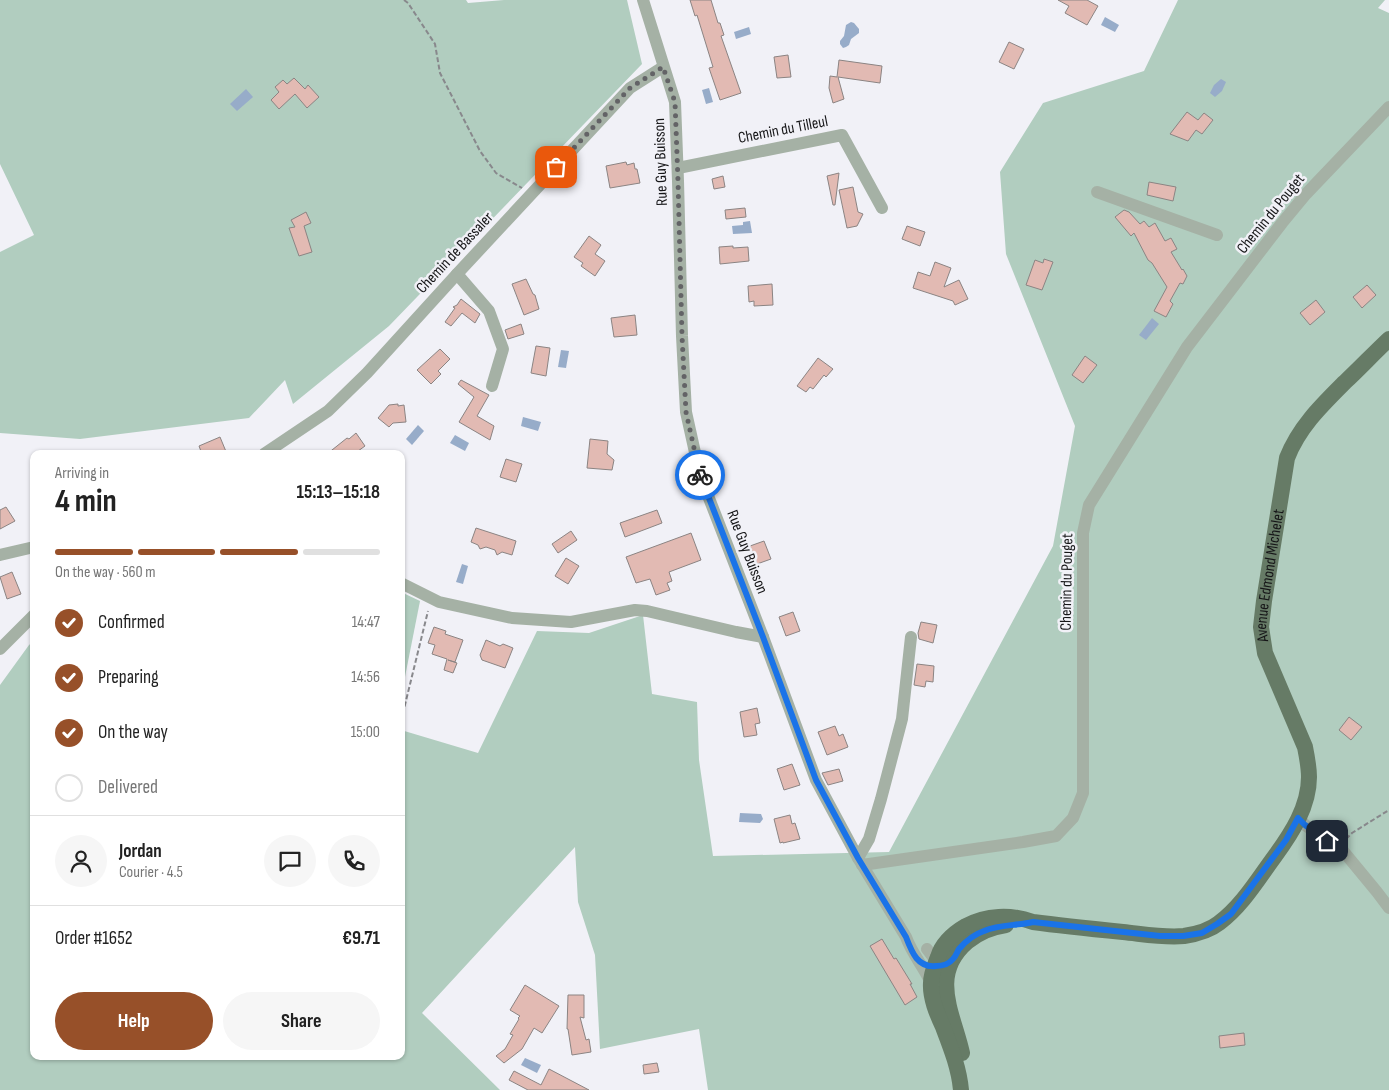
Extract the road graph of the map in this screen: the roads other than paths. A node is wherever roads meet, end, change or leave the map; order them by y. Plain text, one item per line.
1 (643, 0) edge
2 (663, 67) junction
3 (1389, 107) edge
4 (678, 168) junction
5 (1097, 192) dead end
6 (882, 208) dead end
7 (1217, 235) dead end
8 (457, 274) junction
9 (1389, 339) edge
10 (492, 386) dead end
11 (270, 450) edge
12 (30, 548) edge
13 (0, 555) edge
14 (405, 586) edge
15 (30, 619) edge
16 (763, 637) junction
17 (911, 637) dead end
18 (0, 649) edge
19 (1298, 818) junction
20 (860, 861) junction
21 (1389, 908) edge
22 (1033, 922) junction
23 (935, 961) junction
24 (961, 1090) edge
25 (968, 1090) edge

1 - 2 street, Rue Guy Buisson
2 - 4 street, Rue Guy Buisson
2 - 8 street, Chemin de Bassaler
3 - 20 street, Chemin du Pouget
4 - 6 street, Chemin du Tilleul
4 - 16 street, Rue Guy Buisson
5 - 7 street
8 - 10 street
8 - 11 street, Chemin de Bassaler
9 - 19 main road, Avenue Edmond Michelet
12 - 13 street
14 - 16 street
15 - 18 street
16 - 20 street, Rue Guy Buisson
17 - 20 street
19 - 21 street
19 - 22 main road, Avenue Edmond Michelet
20 - 23 street, Rue Guy Buisson
22 - 23 main road
22 - 23 main road, Avenue Edmond Michelet
23 - 24 main road
23 - 25 main road

